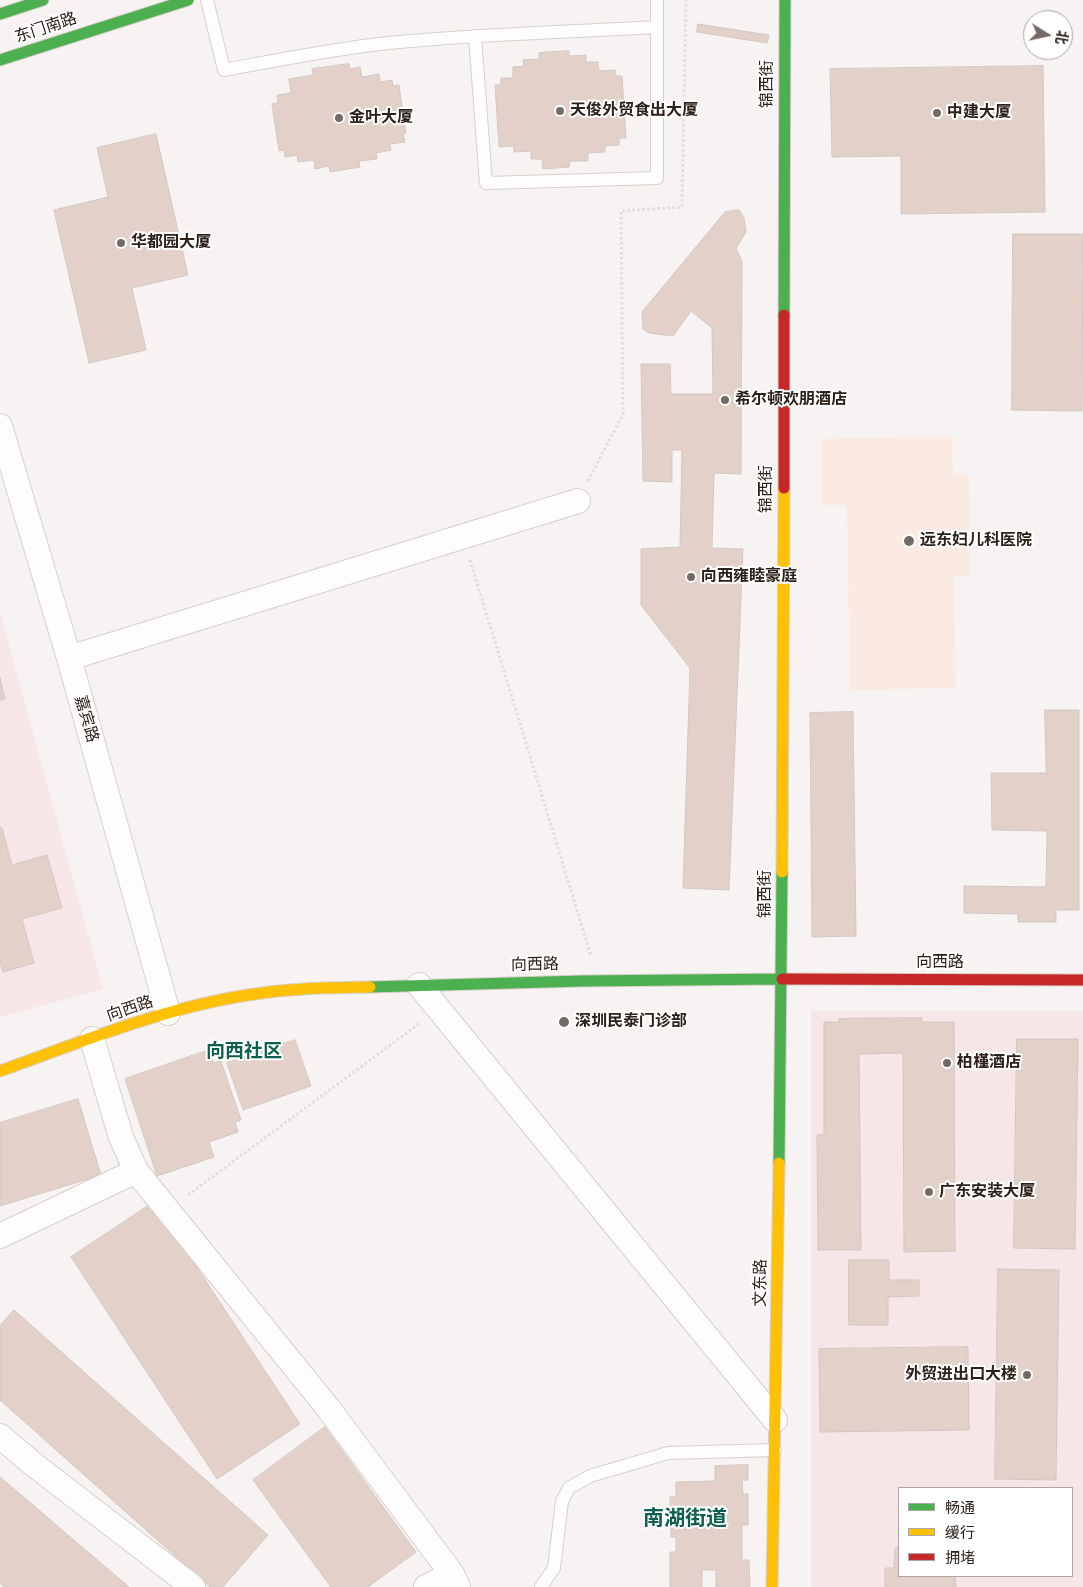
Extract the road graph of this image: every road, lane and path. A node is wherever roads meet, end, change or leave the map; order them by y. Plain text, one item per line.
1 (43, 0) edge
2 (188, 0) edge
3 (207, 0) edge
4 (657, 0) edge
5 (686, 0) edge
6 (785, 0) edge
7 (0, 14) edge
8 (657, 27) junction
9 (476, 36) junction
10 (0, 60) edge
11 (0, 426) edge
12 (578, 501) joint
13 (462, 536) junction
14 (69, 658) junction
15 (782, 979) junction
16 (1083, 980) edge
17 (599, 981) junction
18 (419, 985) junction
19 (438, 1009) junction
20 (168, 1013) junction
21 (92, 1039) junction
22 (0, 1071) edge
23 (136, 1171) junction
24 (168, 1211) junction
25 (0, 1236) edge
26 (775, 1420) junction
27 (0, 1436) edge
28 (775, 1450) junction
29 (455, 1580) edge
30 (193, 1587) edge
31 (426, 1587) edge
32 (541, 1587) edge
33 (772, 1587) edge

1 - 7 street, 东门南路
2 - 10 street, 东门南路
3 - 9 lane
4 - 8 lane
5 - 12 path
6 - 15 street, 锦西街
8 - 9 lane
8 - 9 lane
11 - 14 street, 嘉宾路
12 - 13 street
13 - 14 street
13 - 17 path
14 - 20 street, 嘉宾路
15 - 16 street, 向西路
15 - 17 street, 向西路
15 - 26 street, 文东路
17 - 18 street, 向西路
18 - 19 street
18 - 20 street, 向西路
19 - 24 path
19 - 26 street
20 - 21 street, 向西路
21 - 22 street, 向西路
21 - 23 street
23 - 24 street
23 - 25 street
24 - 29 street
26 - 28 street, 文东路
27 - 30 street
28 - 32 lane
28 - 33 street, 文东路
29 - 31 street

